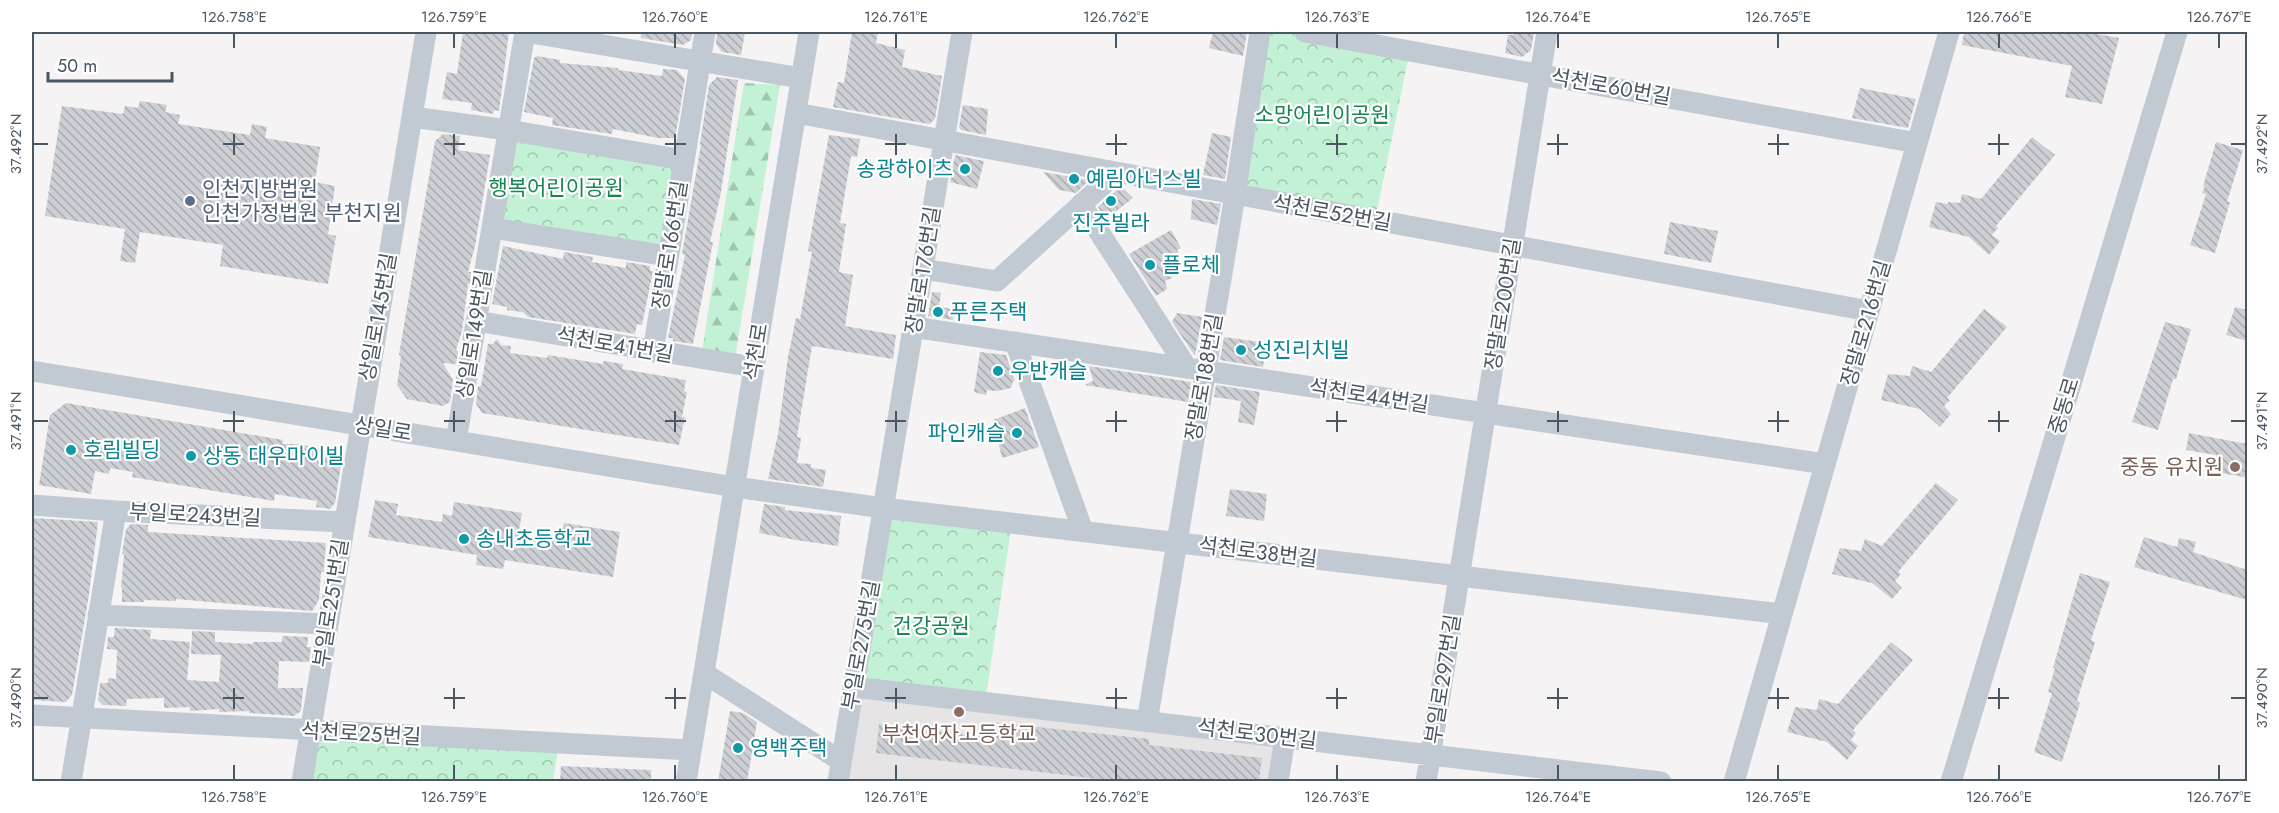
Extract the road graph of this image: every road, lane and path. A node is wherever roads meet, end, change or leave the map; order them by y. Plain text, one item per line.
1 (426, 32) edge
2 (525, 32) edge
3 (705, 32) edge
4 (809, 32) edge
5 (962, 32) edge
6 (1260, 32) edge
7 (1305, 32) edge
8 (1547, 32) edge
9 (1949, 32) edge
10 (2177, 32) edge
11 (700, 62) junction
12 (1540, 74) junction
13 (801, 78) junction
14 (796, 113) junction
15 (412, 117) junction
16 (508, 130) junction
17 (944, 141) junction
18 (1917, 143) junction
19 (684, 160) junction
20 (1116, 173) junction
21 (1235, 195) junction
22 (1082, 204) junction
23 (492, 228) junction
24 (1512, 246) junction
25 (668, 256) junction
26 (923, 269) junction
27 (1869, 311) junction
28 (476, 321) junction
29 (913, 327) junction
30 (1015, 342) junction
31 (652, 352) junction
32 (754, 368) junction
33 (1196, 369) junction
34 (32, 371) edge
35 (1485, 413) junction
36 (360, 425) junction
37 (456, 441) junction
38 (1825, 464) junction
39 (735, 487) junction
40 (32, 505) edge
41 (883, 508) junction
42 (116, 512) junction
43 (344, 522) junction
44 (1083, 531) junction
45 (1175, 542) junction
46 (1459, 576) junction
47 (1782, 614) junction
48 (98, 615) junction
49 (328, 624) junction
50 (704, 673) junction
51 (853, 687) junction
52 (32, 715) edge
53 (81, 717) junction
54 (1147, 722) junction
55 (311, 731) junction
56 (1285, 738) junction
57 (691, 750) junction
58 (1431, 755) junction
59 (839, 771) edge
60 (71, 782) edge
61 (302, 782) edge
62 (686, 782) edge
63 (1278, 782) edge
64 (1426, 782) edge
65 (1661, 782) edge
66 (1734, 782) edge
67 (1951, 782) edge

1 - 15 street, 상일로145번길
2 - 11 street
2 - 16 street, 상일로149번길
3 - 11 street, 장말로166번길
4 - 13 street, 석천로
5 - 17 street, 장말로176번길
6 - 21 street, 장말로188번길
7 - 12 street, 석천로60번길
8 - 12 street, 장말로200번길
9 - 18 street, 장말로216번길
10 - 67 street, 중동로
11 - 13 street
11 - 19 street, 장말로166번길
12 - 18 street, 석천로60번길
12 - 24 street, 장말로200번길
13 - 14 street, 석천로
14 - 17 street, 석천로52번길
14 - 32 street, 석천로
15 - 16 street
15 - 36 street, 상일로145번길
16 - 19 street
16 - 23 street, 상일로149번길
17 - 20 street, 석천로52번길
17 - 26 street, 장말로176번길
18 - 27 street, 장말로216번길
19 - 25 street, 장말로166번길
20 - 21 street, 석천로52번길
20 - 22 street
21 - 24 street, 석천로52번길
21 - 33 street, 장말로188번길
22 - 26 street
22 - 33 street
23 - 25 street
23 - 28 street, 상일로149번길
24 - 27 street, 석천로52번길
24 - 35 street, 장말로200번길
25 - 31 street, 장말로166번길
26 - 29 street, 장말로176번길
27 - 38 street, 장말로216번길
28 - 31 street, 석천로41번길
28 - 37 street, 상일로149번길
29 - 30 street, 석천로44번길
29 - 41 street, 장말로176번길
30 - 33 street, 석천로44번길
30 - 44 street
31 - 32 street, 석천로41번길
32 - 39 street, 석천로
33 - 35 street, 석천로44번길
33 - 45 street, 장말로188번길
34 - 36 street, 상일로
35 - 38 street, 석천로44번길
35 - 46 street, 장말로200번길
36 - 37 street, 상일로
36 - 43 street, 부일로251번길
37 - 39 street, 상일로
38 - 47 street, 장말로216번길
39 - 41 street, 석천로38번길
39 - 50 street, 석천로
40 - 42 street
41 - 44 street, 석천로38번길
41 - 51 street, 부일로275번길
42 - 43 street, 부일로243번길
42 - 48 street, 부일로243번길
43 - 49 street, 부일로251번길
44 - 45 street, 석천로38번길
45 - 46 street, 석천로38번길
45 - 54 street, 장말로188번길
46 - 47 street, 석천로38번길
46 - 58 street, 부일로297번길
47 - 66 street, 장말로216번길
48 - 49 street
48 - 53 street, 부일로243번길
49 - 55 street, 부일로251번길
50 - 57 street, 석천로
50 - 59 street
51 - 54 street, 석천로30번길
51 - 59 street, 부일로275번길
52 - 53 street, 석천로25번길
53 - 55 street, 석천로25번길
53 - 60 street, 부일로243번길
54 - 56 street, 석천로30번길
55 - 57 street, 석천로25번길
55 - 61 street, 부일로251번길
56 - 58 street, 석천로30번길
56 - 63 street
57 - 62 street, 석천로
58 - 64 street, 부일로297번길
58 - 65 street, 석천로30번길

